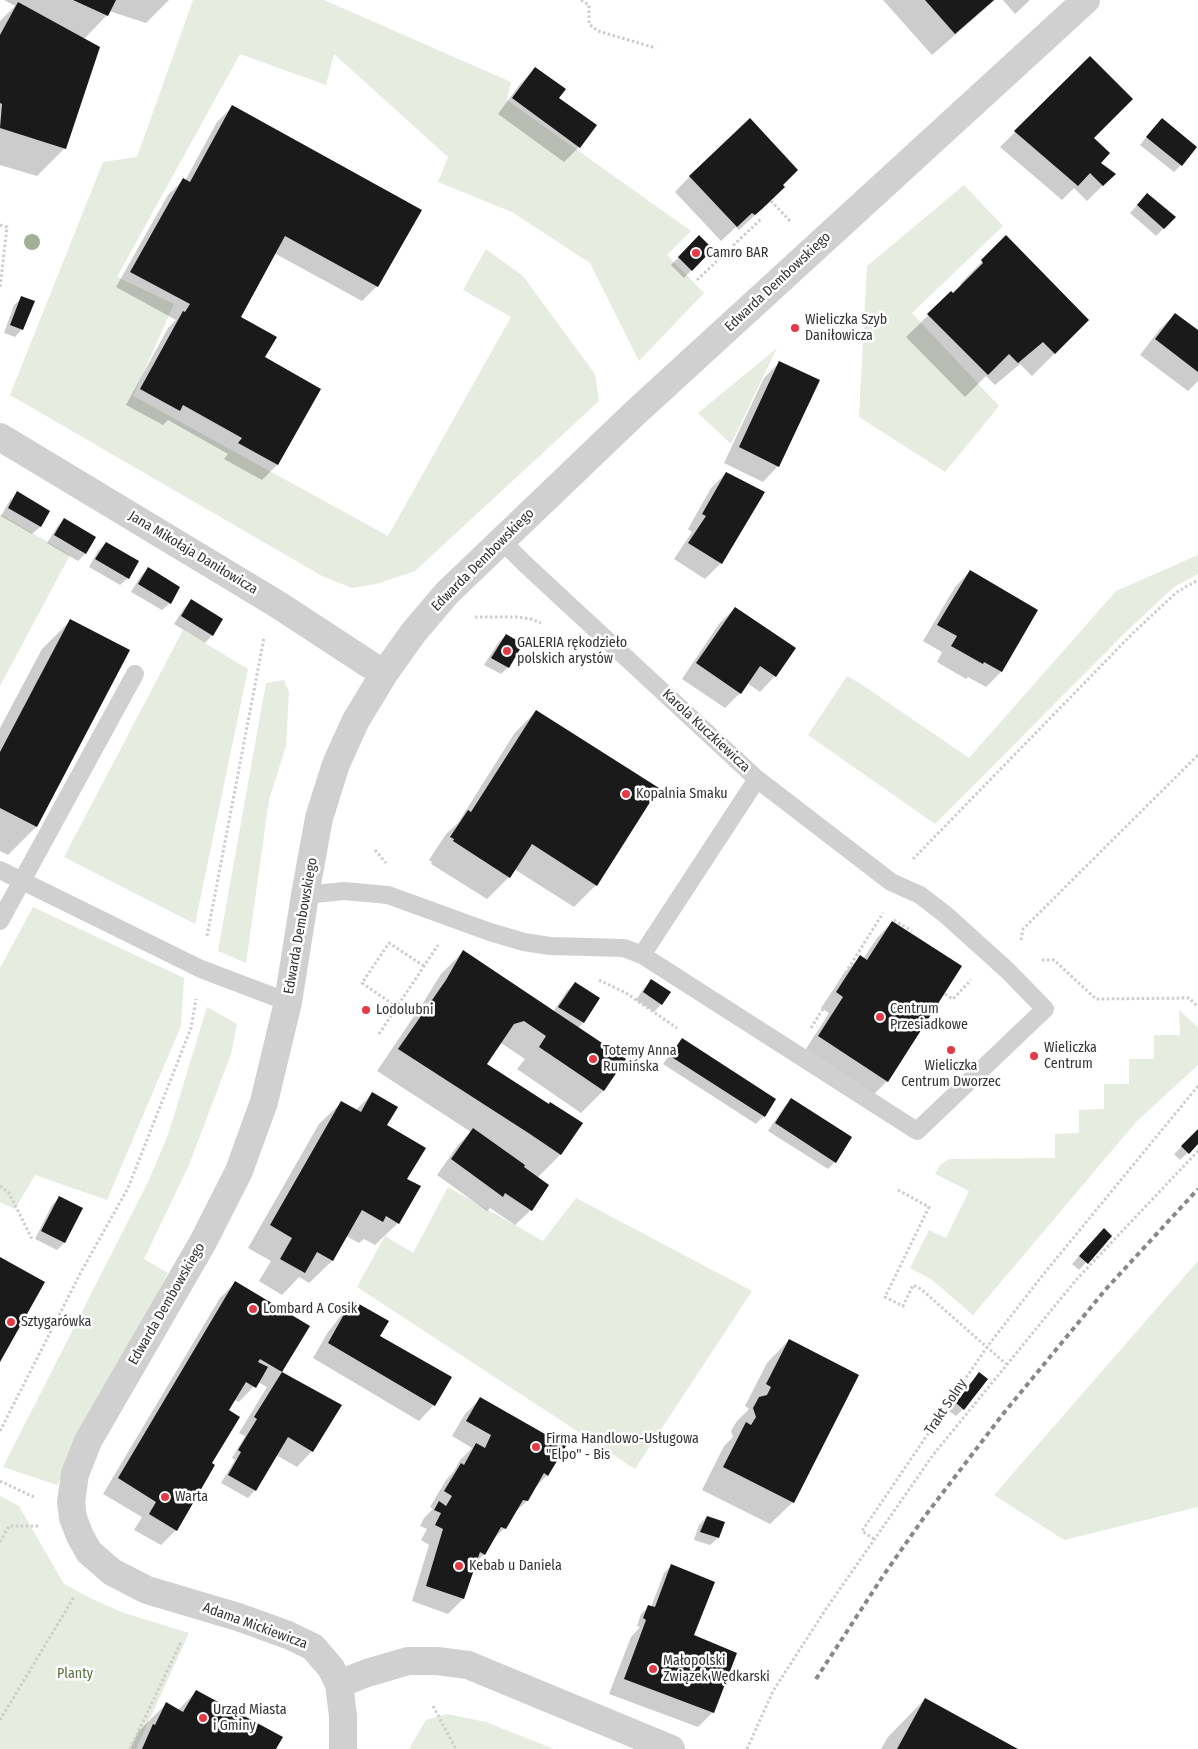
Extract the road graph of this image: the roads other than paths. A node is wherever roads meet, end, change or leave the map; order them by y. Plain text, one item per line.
1 (1086, 0) edge
2 (0, 437) edge
3 (501, 540) junction
4 (135, 674) dead end
5 (384, 674) junction
6 (757, 779) junction
7 (0, 870) edge
8 (23, 880) junction
9 (305, 895) junction
10 (0, 921) edge
11 (647, 957) junction
12 (288, 1002) junction
13 (73, 1518) joint
14 (339, 1684) junction
15 (343, 1749) edge
16 (671, 1749) edge

1 - 3 street, Edwarda Dembowskiego
2 - 5 street, Jana Mikołaja Daniłowicza
3 - 5 street, Edwarda Dembowskiego
3 - 6 lane, Karola Kuczkiewicza
4 - 8 lane
5 - 9 street, Edwarda Dembowskiego
6 - 11 lane, Karola Kuczkiewicza
6 - 11 lane
7 - 8 lane
8 - 10 lane
8 - 12 lane
9 - 11 lane
9 - 12 street, Edwarda Dembowskiego
12 - 13 street, Edwarda Dembowskiego
13 - 14 street, Adama Mickiewicza
14 - 15 street
14 - 16 street

